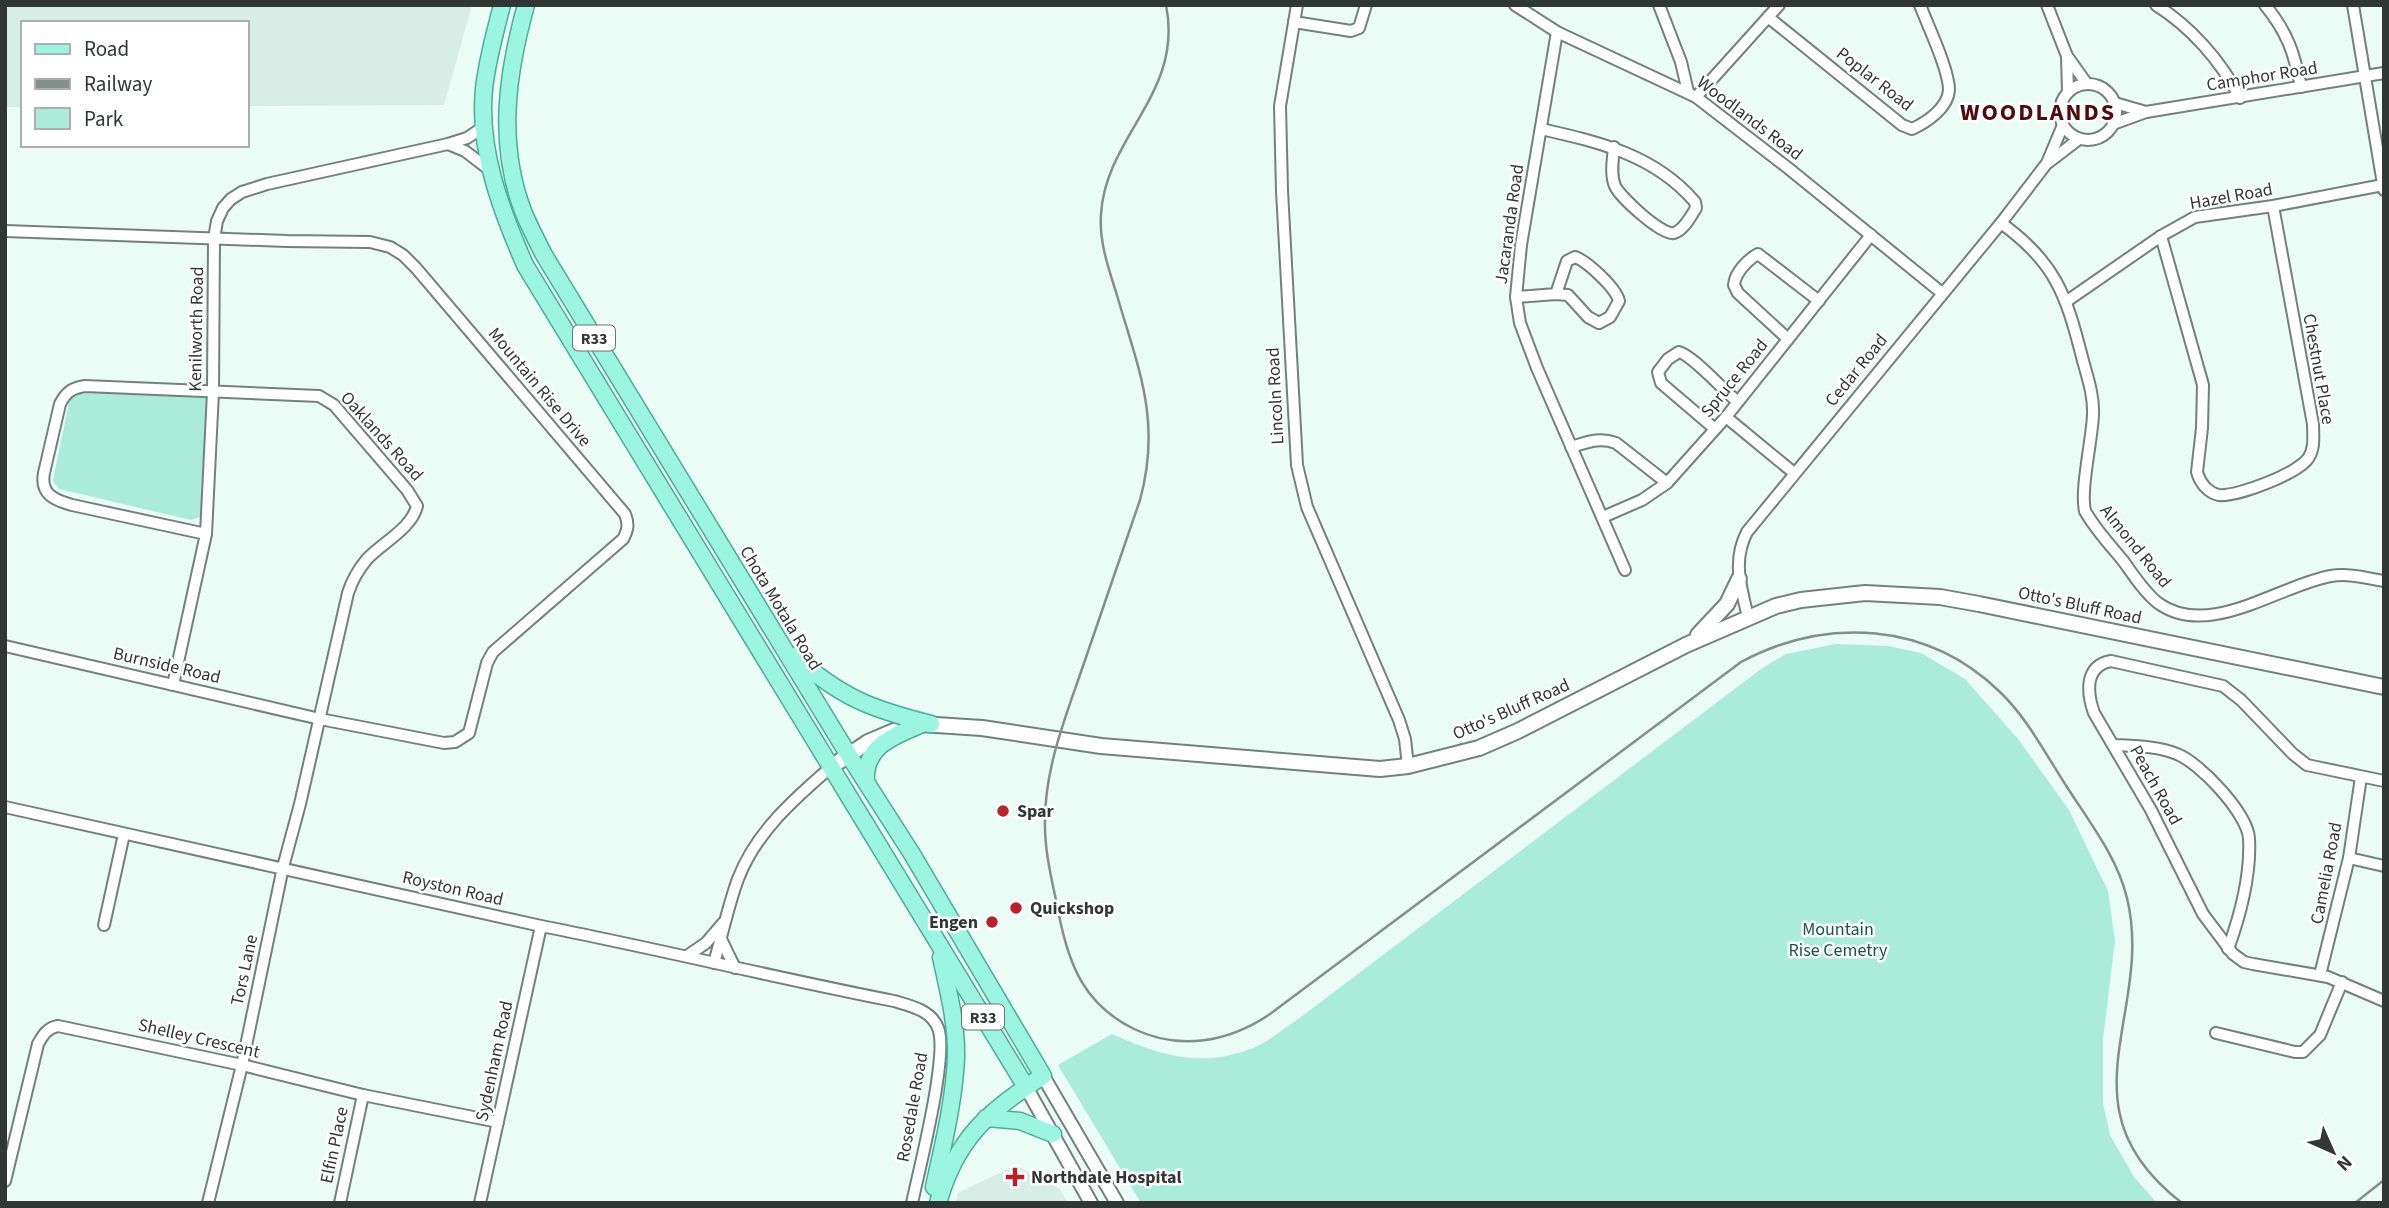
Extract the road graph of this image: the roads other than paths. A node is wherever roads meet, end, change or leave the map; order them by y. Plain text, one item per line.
1 (502, 5) edge
2 (526, 5) edge
3 (1297, 5) edge
4 (1366, 5) edge
5 (1515, 5) edge
6 (1659, 5) edge
7 (1779, 5) edge
8 (1920, 5) edge
9 (2047, 5) edge
10 (2156, 5) edge
11 (2265, 5) edge
12 (2353, 5) edge
13 (1768, 17) junction
14 (1294, 22) junction
15 (1558, 32) junction
16 (2067, 56) junction
17 (2384, 73) edge
18 (2364, 76) junction
19 (2087, 84) junction
20 (2301, 88) junction
21 (2068, 92) junction
22 (1692, 95) junction
23 (2240, 98) junction
24 (2115, 103) junction
25 (2146, 112) junction
26 (2113, 124) junction
27 (2063, 125) junction
28 (485, 126) junction
29 (1541, 129) junction
30 (2079, 139) junction
31 (448, 144) junction
32 (1614, 147) junction
33 (2047, 163) junction
34 (491, 171) junction
35 (2383, 185) edge
36 (2384, 190) edge
37 (2273, 206) junction
38 (2001, 223) junction
39 (5, 232) edge
40 (1871, 235) junction
41 (2161, 236) junction
42 (214, 239) junction
43 (1942, 293) junction
44 (1556, 294) junction
45 (1517, 297) junction
46 (1819, 301) junction
47 (2067, 301) junction
48 (1788, 339) junction
49 (212, 392) junction
50 (1738, 402) junction
51 (1726, 417) junction
52 (1715, 429) junction
53 (1571, 447) junction
54 (1794, 473) junction
55 (1667, 483) junction
56 (1603, 517) junction
57 (206, 534) junction
58 (1625, 570) dead end
59 (1739, 579) junction
60 (2384, 581) edge
61 (1748, 617) junction
62 (779, 642) junction
63 (5, 646) edge
64 (1686, 646) junction
65 (173, 685) junction
66 (2384, 687) edge
67 (320, 719) junction
68 (927, 724) junction
69 (2114, 745) junction
70 (848, 754) junction
71 (1408, 766) junction
72 (831, 767) junction
73 (2361, 777) junction
74 (866, 781) junction
75 (2384, 781) edge
76 (5, 807) edge
77 (124, 834) junction
78 (2349, 859) junction
79 (2384, 866) edge
80 (283, 867) junction
81 (727, 919) junction
82 (104, 925) dead end
83 (541, 926) junction
84 (721, 939) junction
85 (940, 947) junction
86 (2228, 949) junction
87 (687, 956) junction
88 (714, 963) junction
89 (735, 968) junction
90 (2320, 975) junction
91 (2342, 982) junction
92 (2384, 1000) edge
93 (894, 1001) joint
94 (2216, 1033) dead end
95 (242, 1065) junction
96 (1043, 1076) junction
97 (1026, 1087) junction
98 (363, 1095) junction
99 (986, 1118) junction
100 (498, 1122) junction
101 (1053, 1134) junction
102 (5, 1181) edge
103 (208, 1203) edge
104 (340, 1203) edge
105 (480, 1203) edge
106 (912, 1203) edge
107 (931, 1203) edge
108 (938, 1203) edge
109 (1091, 1203) edge
110 (1117, 1203) edge

1 - 28 main road, R33
2 - 62 main road, Chota Motala Road / R33
3 - 14 street, Lincoln Road
4 - 14 street
5 - 15 street, Woodlands Road
6 - 22 street
7 - 13 street
8 - 13 street, Poplar Road
9 - 16 street
10 - 23 street
11 - 20 street
12 - 18 street
13 - 22 street
14 - 71 street, Lincoln Road
15 - 22 street, Woodlands Road
15 - 29 street, Jacaranda Road
16 - 19 street
16 - 21 street
17 - 18 street, Camphor Road
18 - 20 street, Camphor Road
18 - 35 street
19 - 21 street
19 - 24 street
20 - 23 street, Camphor Road
21 - 27 street
22 - 40 street, Woodlands Road
23 - 25 street, Camphor Road
24 - 25 street, Camphor Road
24 - 26 street
25 - 26 street, Camphor Road
26 - 30 street
27 - 30 street
27 - 33 street, Cedar Road
28 - 31 street, Kenilworth Road
28 - 34 main road, R33
29 - 32 street
29 - 45 street, Jacaranda Road
30 - 33 street, Cedar Road
31 - 34 street
31 - 42 street, Kenilworth Road
32 - 32 street
33 - 38 street, Cedar Road
34 - 72 main road, R33
35 - 36 street
35 - 37 street, Hazel Road
37 - 41 street, Hazel Road
37 - 41 street, Chestnut Place
38 - 43 street, Cedar Road
38 - 47 street, Almond Road
39 - 42 street, Mountain Rise Drive
40 - 43 street, Woodlands Road
40 - 46 street, Spruce Road
41 - 47 street, Hazel Road
42 - 49 street, Kenilworth Road
42 - 67 street, Mountain Rise Drive
43 - 54 street, Cedar Road
44 - 44 street
44 - 45 street
45 - 53 street, Jacaranda Road
46 - 48 street, Spruce Road
46 - 48 street
47 - 60 street, Almond Road
48 - 50 street, Spruce Road
49 - 57 street, Kenilworth Road
49 - 57 street, Oaklands Road
49 - 67 street, Oaklands Road
50 - 51 street, Spruce Road
50 - 52 street
51 - 52 street, Spruce Road
51 - 54 street
52 - 55 street, Spruce Road
53 - 55 street
53 - 56 street, Jacaranda Road
54 - 59 street, Cedar Road
55 - 56 street, Spruce Road
56 - 58 street, Jacaranda Road
57 - 65 street, Kenilworth Road
59 - 61 street, Cedar Road
59 - 64 main road
61 - 64 main road, Otto's Bluff Road
61 - 66 main road, Otto's Bluff Road
62 - 68 main road
62 - 70 main road, Chota Motala Road / R33
63 - 65 street, Burnside Road
64 - 71 main road, Otto's Bluff Road
65 - 67 street, Burnside Road
67 - 80 street, Oaklands Road
68 - 70 main road, Otto's Bluff Road
68 - 71 main road, Otto's Bluff Road
68 - 74 main road
69 - 73 street
69 - 86 street, Peach Road
69 - 86 street, Peach Road
70 - 72 main road, Otto's Bluff Road
70 - 74 main road, Chota Motala Road / R33
72 - 81 street, Otto's Bluff Road
72 - 85 main road, R33
73 - 75 street
73 - 78 street, Camelia Road
74 - 96 main road, Chota Motala Road / R33
76 - 77 street, Royston Road
77 - 80 street, Royston Road
77 - 82 street
78 - 79 street
78 - 90 street, Camelia Road
80 - 83 street, Royston Road
80 - 95 street, Tors Lane
81 - 84 street, Otto's Bluff Road
81 - 87 street
83 - 87 street, Royston Road
83 - 100 street, Sydenham Road
84 - 88 street, Otto's Bluff Road
84 - 89 street
85 - 97 main road, R33
85 - 107 main road
86 - 90 street, Peach Road
87 - 88 street, Royston Road
88 - 89 street, Royston Road
89 - 93 street, Royston Road
90 - 91 street, Peach Road
91 - 92 street, Peach Road
91 - 94 street
93 - 106 street, Rosedale Road
95 - 98 street, Shelley Crescent
95 - 102 street, Shelley Crescent
95 - 103 street, Tors Lane
96 - 97 main road
96 - 110 street, Chota Motala Road
97 - 99 main road
97 - 101 street
98 - 100 street, Shelley Crescent
98 - 104 street, Elfin Place
99 - 101 main road
99 - 108 main road
100 - 105 street, Sydenham Road
101 - 109 street

